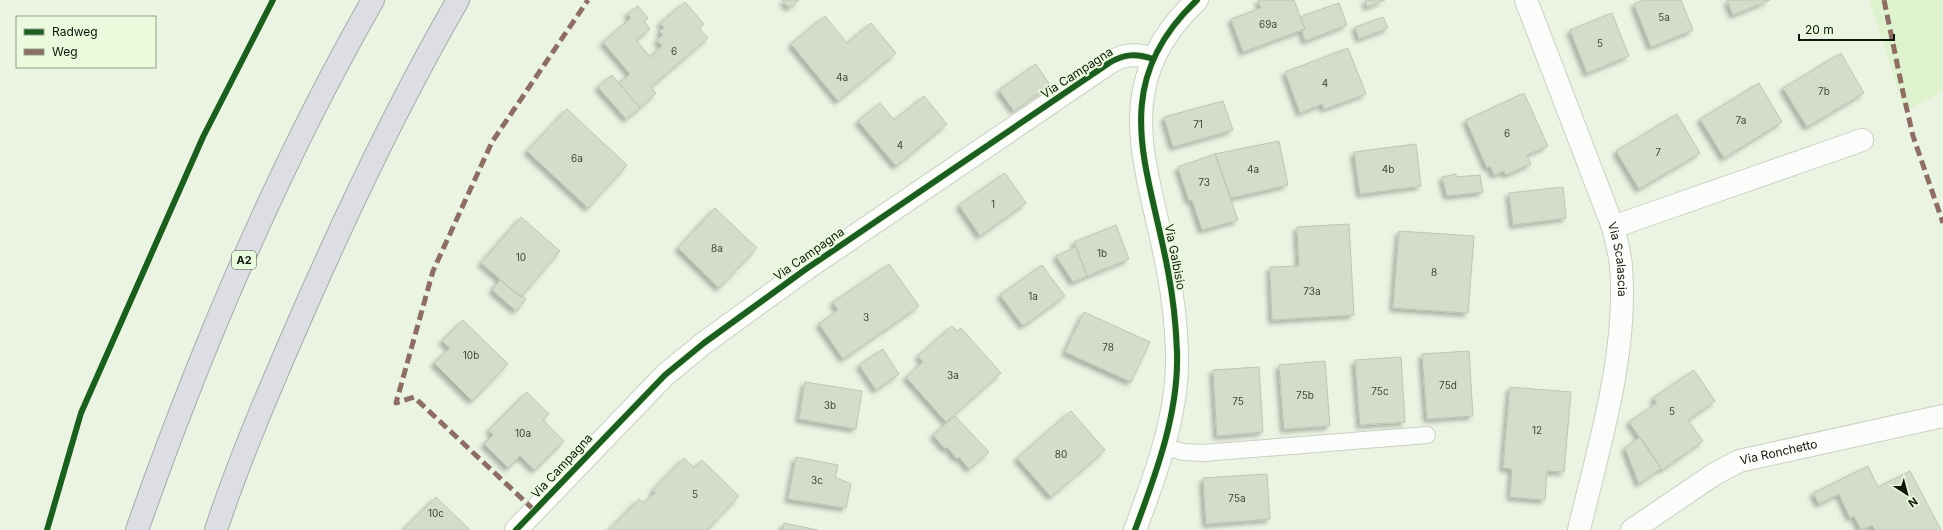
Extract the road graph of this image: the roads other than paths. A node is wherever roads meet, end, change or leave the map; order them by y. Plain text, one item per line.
1 (373, 0) edge
2 (458, 0) edge
3 (464, 0) edge
4 (1197, 0) edge
5 (1526, 0) edge
6 (446, 22) junction
7 (1153, 59) junction
8 (1862, 140) dead end
9 (1613, 227) junction
10 (1943, 416) edge
11 (1427, 435) dead end
12 (1163, 447) junction
13 (137, 530) edge
14 (216, 530) edge
15 (516, 530) edge
16 (1135, 530) edge
17 (1579, 530) edge
18 (1632, 530) edge

1 - 13 highway, A2
2 - 6 highway
3 - 6 highway
4 - 7 street, Via Galbisio
5 - 9 street, Via Scalascia
6 - 14 highway
7 - 12 street, Via Galbisio
7 - 15 street, Via Campagna
8 - 9 street
9 - 17 street, Via Scalascia
10 - 18 street, Via Ronchetto
11 - 12 lane
12 - 16 street, Via Galbisio

